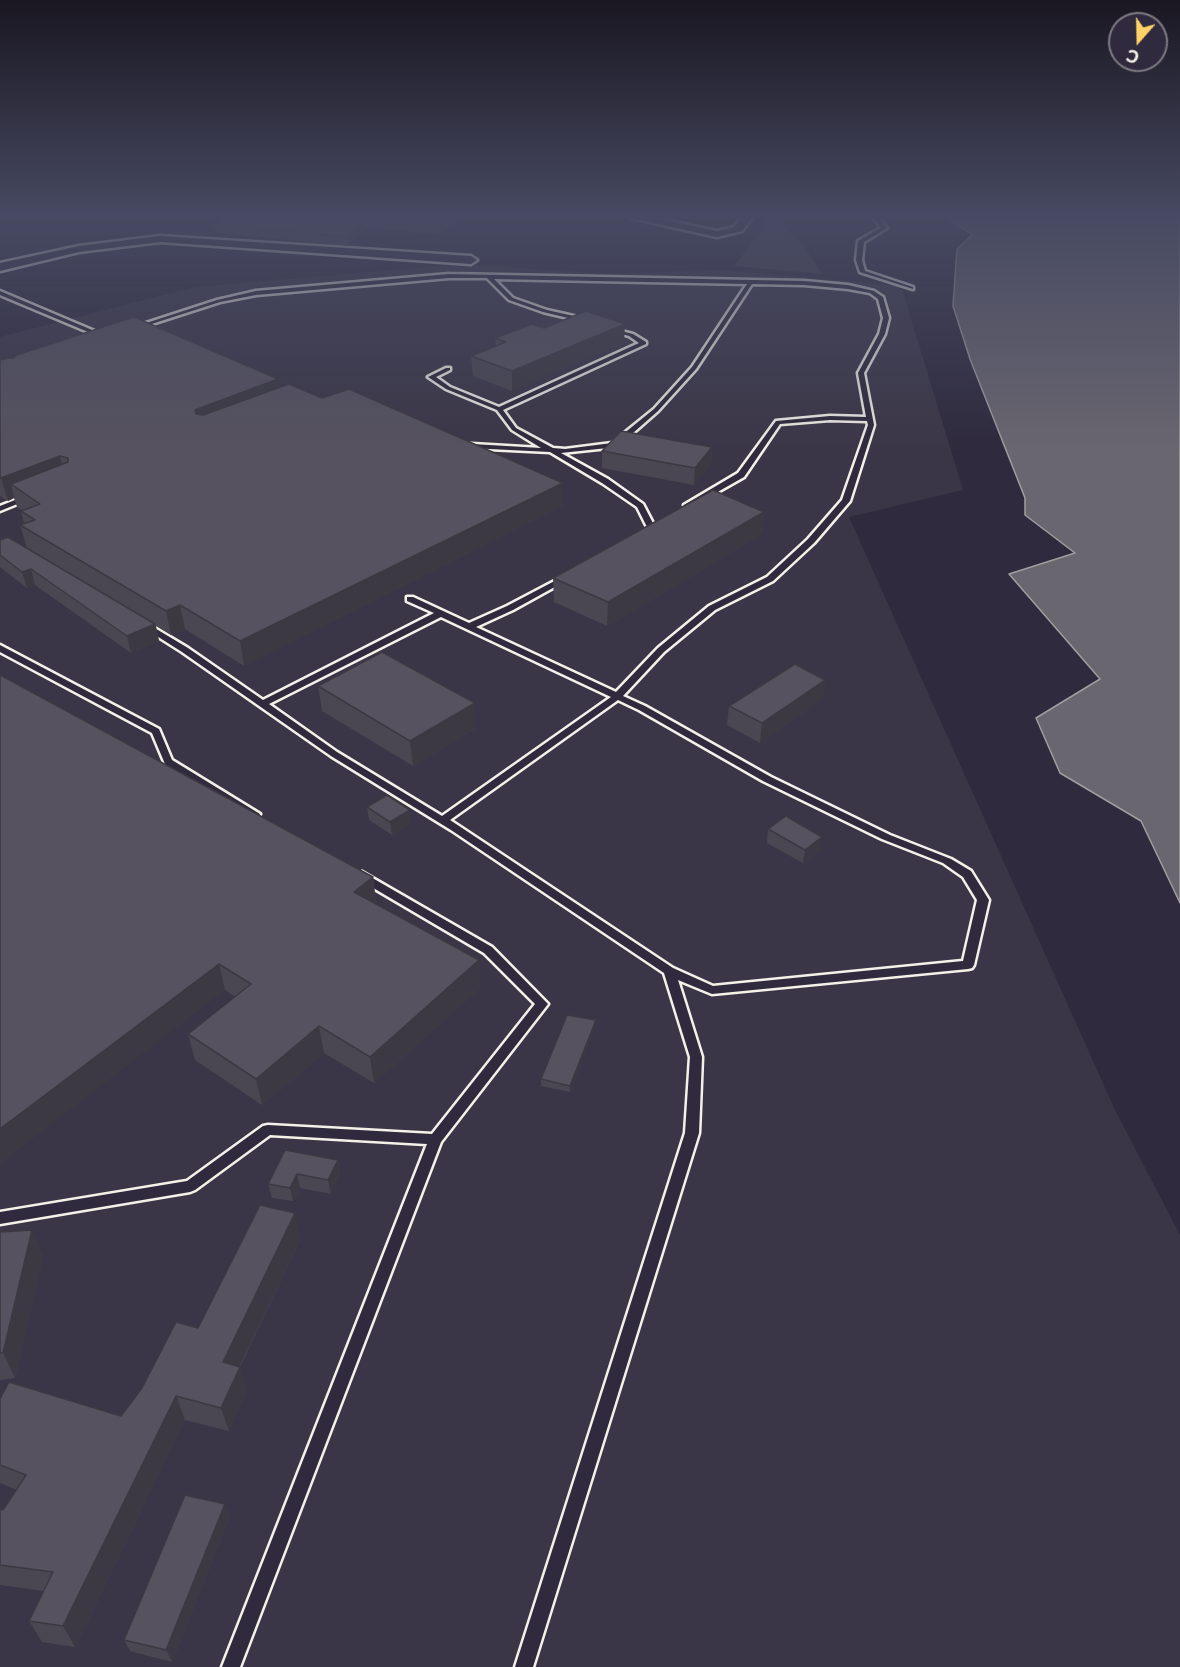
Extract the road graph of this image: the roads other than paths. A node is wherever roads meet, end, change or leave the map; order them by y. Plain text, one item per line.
1 (7, 296) edge
2 (243, 296) edge
3 (508, 296) edge
4 (742, 296) edge
5 (878, 296) edge
6 (124, 330) edge
7 (114, 334) edge
8 (103, 337) junction
9 (92, 339) edge
10 (448, 369) dead end
11 (499, 409) junction
12 (870, 419) junction
13 (467, 444) edge
14 (552, 450) junction
15 (39, 494) edge
16 (684, 508) edge
17 (0, 509) edge
18 (660, 523) edge
19 (652, 529) junction
20 (641, 534) edge
21 (571, 574) edge
22 (410, 599) dead end
23 (441, 613) junction
24 (136, 620) edge
25 (470, 626) junction
26 (0, 648) edge
27 (617, 697) junction
28 (263, 704) junction
29 (443, 820) junction
30 (271, 823) edge
31 (353, 871) edge
32 (669, 971) junction
33 (435, 1139) junction
34 (0, 1218) edge
35 (231, 1667) edge
36 (524, 1667) edge

1 - 8 lane
2 - 6 lane
3 - 11 lane
4 - 14 lane
5 - 12 lane
7 - 8 lane
8 - 9 lane
10 - 11 lane
11 - 14 lane
12 - 16 lane
12 - 27 lane
13 - 14 lane
14 - 19 lane
15 - 17 lane
18 - 19 lane
19 - 20 lane
21 - 25 lane
22 - 23 lane
23 - 25 lane
23 - 28 lane
24 - 28 lane
25 - 27 lane
26 - 30 lane
27 - 29 lane
27 - 32 lane
28 - 29 lane
29 - 32 lane
31 - 33 lane
32 - 36 lane
33 - 34 lane
33 - 35 lane

